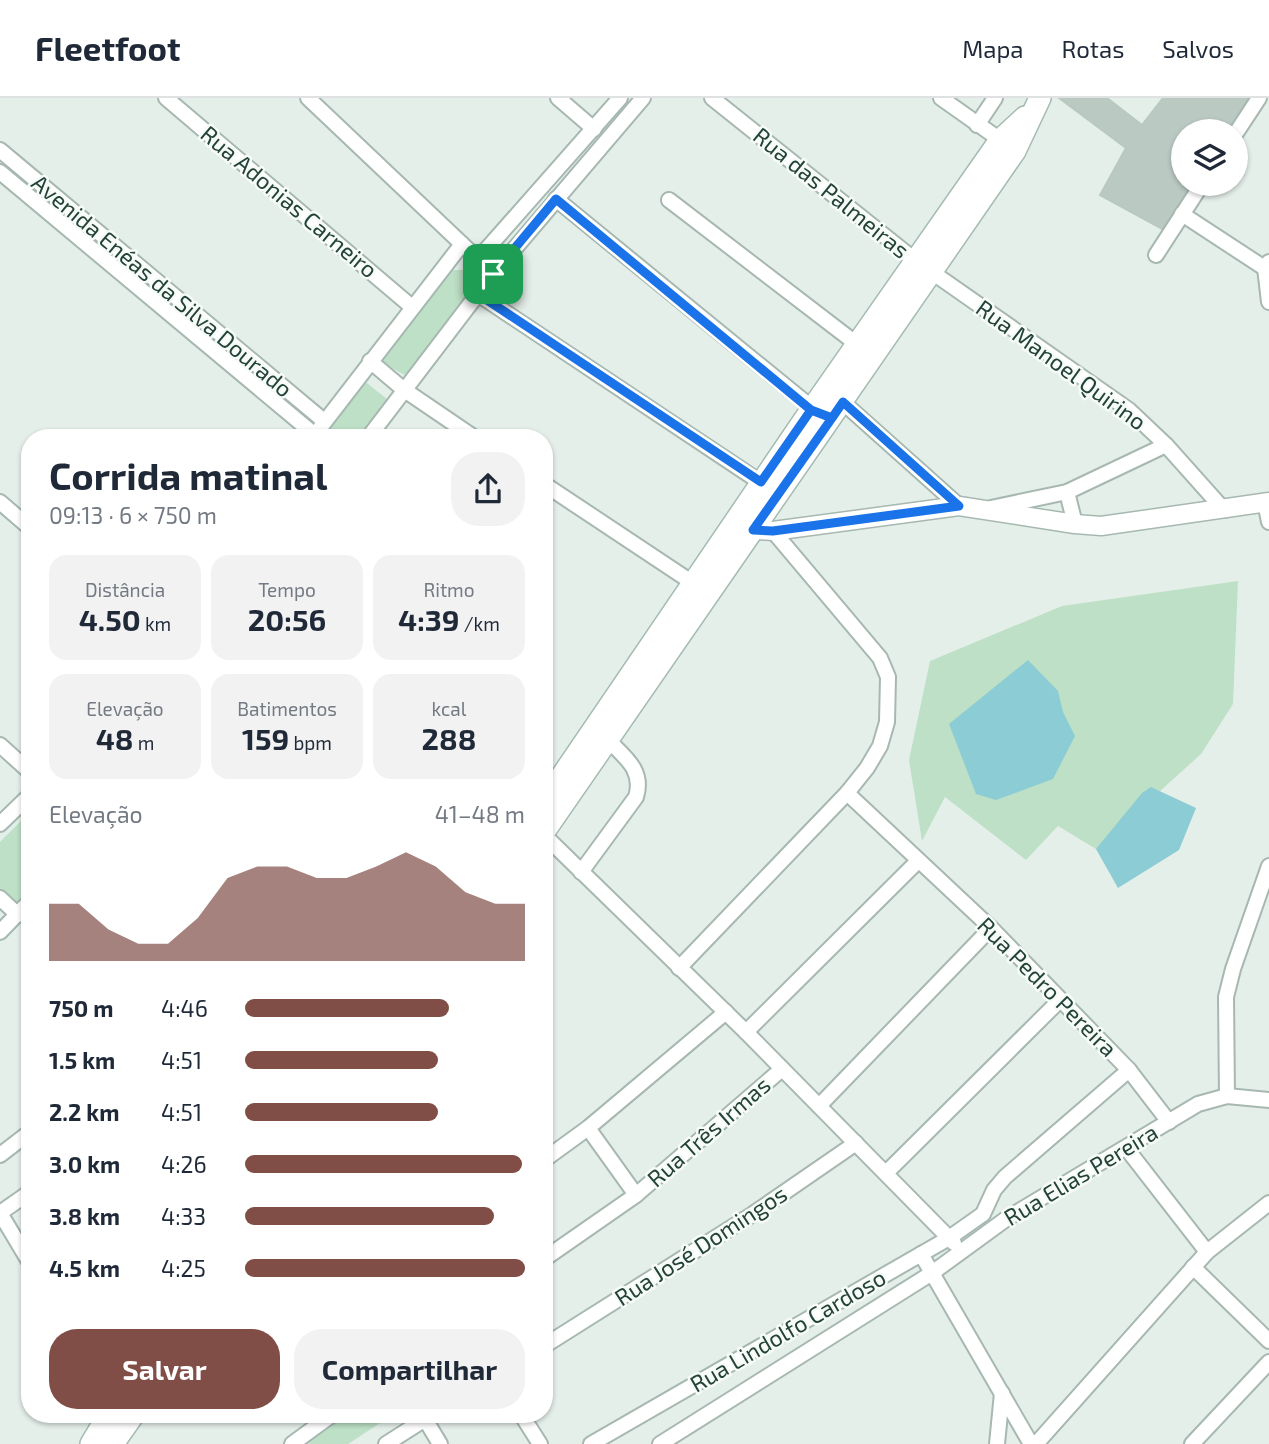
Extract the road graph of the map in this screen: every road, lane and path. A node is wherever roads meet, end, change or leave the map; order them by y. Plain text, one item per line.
1 (166, 98) edge
2 (308, 98) edge
3 (558, 98) edge
4 (620, 98) edge
5 (643, 98) edge
6 (712, 98) edge
7 (942, 98) edge
8 (996, 98) edge
9 (1259, 98) edge
10 (1036, 104) edge
11 (1245, 119) edge
12 (977, 125) junction
13 (594, 129) junction
14 (578, 146) junction
15 (1008, 146) junction
16 (0, 150) edge
17 (590, 158) junction
18 (0, 172) edge
19 (1194, 196) edge
20 (556, 199) junction
21 (669, 200) dead end
22 (1182, 214) junction
23 (462, 244) junction
24 (1156, 255) dead end
25 (478, 259) junction
26 (924, 266) junction
27 (1268, 267) edge
28 (493, 274) junction
29 (478, 294) junction
30 (1269, 302) edge
31 (412, 307) junction
32 (858, 345) junction
33 (370, 361) junction
34 (403, 389) junction
35 (834, 403) junction
36 (811, 410) junction
37 (324, 421) junction
38 (306, 429) edge
39 (319, 429) edge
40 (374, 429) edge
41 (462, 429) edge
42 (1166, 444) junction
43 (770, 488) junction
44 (553, 490) edge
45 (1067, 492) junction
46 (0, 502) edge
47 (1267, 502) edge
48 (959, 506) junction
49 (982, 510) junction
50 (1224, 510) junction
51 (21, 520) edge
52 (1269, 522) edge
53 (1075, 524) junction
54 (731, 527) junction
55 (763, 531) junction
56 (700, 588) junction
57 (609, 741) junction
58 (0, 745) edge
59 (21, 764) edge
60 (553, 790) edge
61 (848, 793) junction
62 (21, 804) edge
63 (553, 820) edge
64 (0, 824) edge
65 (553, 842) edge
66 (918, 861) junction
67 (1269, 866) edge
68 (581, 872) junction
69 (0, 898) edge
70 (21, 912) edge
71 (18, 915) junction
72 (990, 928) junction
73 (0, 932) edge
74 (679, 968) junction
75 (1060, 1000) junction
76 (726, 1012) junction
77 (746, 1032) junction
78 (782, 1069) junction
79 (1129, 1070) junction
80 (1227, 1096) junction
81 (1269, 1100) edge
82 (819, 1106) junction
83 (1169, 1122) junction
84 (588, 1128) junction
85 (21, 1139) edge
86 (856, 1143) junction
87 (1127, 1149) junction
88 (553, 1153) edge
89 (0, 1155) edge
90 (886, 1173) junction
91 (636, 1195) junction
92 (21, 1198) edge
93 (1269, 1203) edge
94 (0, 1213) edge
95 (983, 1214) junction
96 (993, 1228) junction
97 (949, 1238) junction
98 (21, 1248) edge
99 (961, 1252) junction
100 (1206, 1252) junction
101 (553, 1253) edge
102 (921, 1254) junction
103 (1193, 1267) junction
104 (932, 1273) junction
105 (553, 1340) edge
106 (1269, 1340) edge
107 (1269, 1362) edge
108 (1002, 1393) junction
109 (104, 1423) edge
110 (116, 1423) edge
111 (128, 1423) edge
112 (320, 1423) edge
113 (418, 1423) edge
114 (432, 1423) edge
115 (527, 1423) edge
116 (117, 1441) edge
117 (295, 1441) edge
118 (91, 1444) edge
119 (386, 1444) edge
120 (440, 1444) edge
121 (540, 1444) edge
122 (591, 1444) edge
123 (660, 1444) edge
124 (997, 1444) edge
125 (1034, 1444) edge
126 (1192, 1444) edge

1 - 31 street, Rua Adonias Carneiro
2 - 23 street
3 - 13 street
4 - 13 street
5 - 17 street
6 - 26 street, Rua das Palmeiras
7 - 12 street
8 - 12 street
9 - 11 street
10 - 15 main road
12 - 15 street
13 - 14 street
14 - 17 street
14 - 25 street
15 - 26 main road
16 - 37 street, Avenida Enéas da Silva Dourado
17 - 20 street
18 - 38 street, Avenida Enéas da Silva Dourado
19 - 22 street
20 - 28 street
20 - 36 street
21 - 32 street
22 - 24 street
22 - 27 street
23 - 25 street
23 - 31 street
25 - 28 street
26 - 32 main road
26 - 35 main road
26 - 42 street, Rua Manoel Quirino
27 - 30 street
28 - 29 street
29 - 34 street
29 - 43 street
31 - 33 street
32 - 35 main road
33 - 34 street
33 - 37 street
34 - 40 street
34 - 41 street
35 - 36 main road
35 - 43 main road
35 - 48 street
36 - 43 main road
37 - 39 street
42 - 45 street
42 - 50 street, Rua Manoel Quirino
43 - 54 main road
43 - 55 main road
44 - 56 street
45 - 49 street
45 - 53 street
46 - 51 street
47 - 50 street
47 - 52 street
48 - 49 street
48 - 55 street
49 - 53 street
50 - 53 street
54 - 55 street
54 - 56 main road
55 - 56 main road
55 - 61 street
56 - 57 main road
56 - 60 main road
57 - 63 main road
57 - 68 street
58 - 59 street
61 - 66 street, Rua Pedro Pereira
61 - 74 street
62 - 64 street
65 - 68 street
66 - 72 street, Rua Pedro Pereira
66 - 77 street
67 - 80 street
68 - 74 street
69 - 71 street
70 - 71 street
71 - 73 street
72 - 75 street, Rua Pedro Pereira
72 - 82 street
74 - 76 street
75 - 79 street, Rua Pedro Pereira
75 - 90 street
76 - 77 street
76 - 84 street
77 - 78 street
78 - 82 street
78 - 91 street, Rua Três Irmas
79 - 83 street, Rua Pedro Pereira
79 - 95 street
80 - 81 street
80 - 83 street, Rua Elias Pereira
82 - 86 street
83 - 87 street, Rua Elias Pereira
84 - 88 street
84 - 91 street, Rua Três Irmas
85 - 89 street
86 - 90 street
86 - 105 street, Rua José Domingos
87 - 96 street, Rua Elias Pereira
87 - 100 street
90 - 97 street
91 - 101 street, Rua Três Irmas
92 - 94 street
93 - 100 street
94 - 98 street
95 - 96 street
95 - 97 street, Rua Lindolfo Cardoso
96 - 99 street, Rua Lindolfo Cardoso
97 - 99 street
97 - 102 street, Rua Lindolfo Cardoso
99 - 104 street, Rua Lindolfo Cardoso
100 - 103 street
102 - 104 street
102 - 122 street, Rua Lindolfo Cardoso
103 - 106 street
103 - 125 street
104 - 108 street
104 - 123 street, Rua Lindolfo Cardoso
107 - 126 street
108 - 124 street
108 - 125 street
109 - 118 main road
110 - 116 street
111 - 116 main road
112 - 117 street
113 - 119 street
114 - 120 street
115 - 121 street

